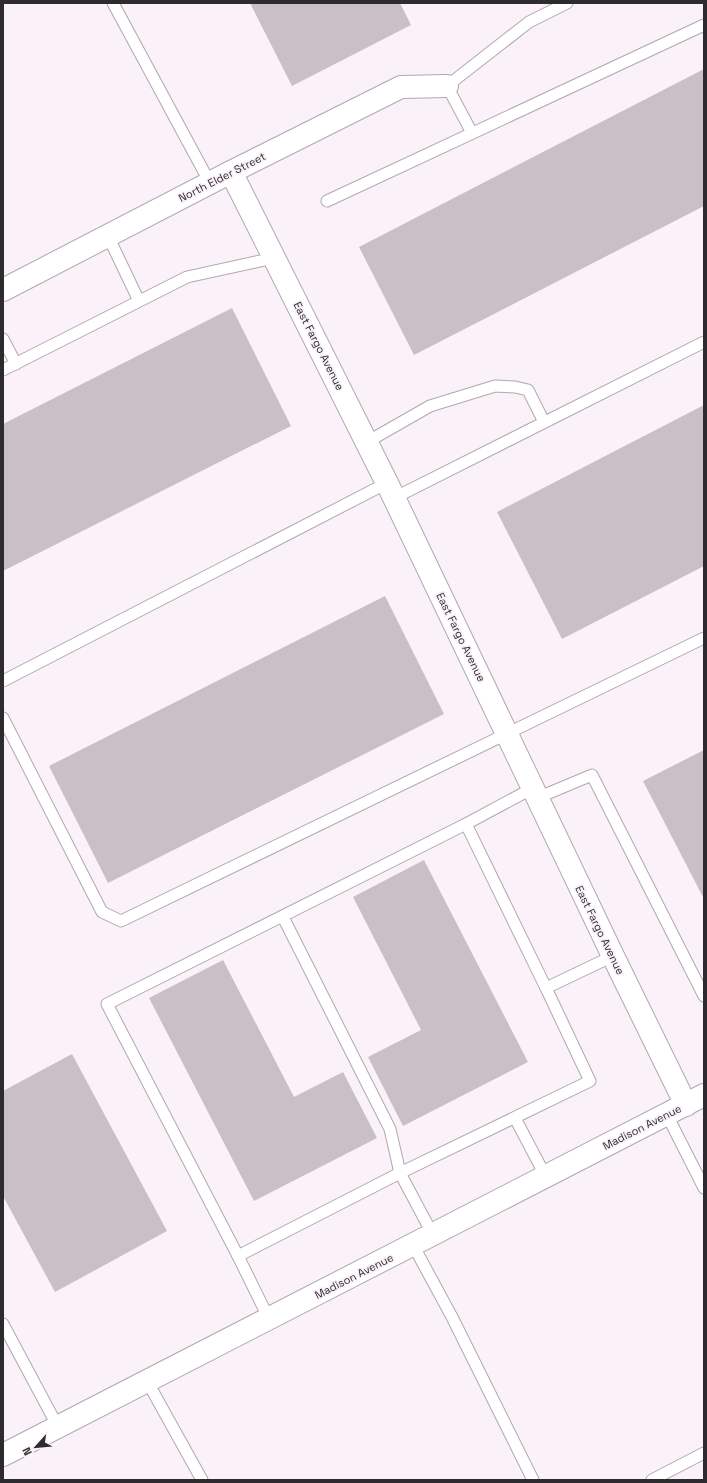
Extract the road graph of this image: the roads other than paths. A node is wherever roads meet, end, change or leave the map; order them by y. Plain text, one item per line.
1 (113, 3) edge
2 (567, 3) edge
3 (704, 25) edge
4 (446, 86) junction
5 (472, 133) junction
6 (231, 172) junction
7 (210, 183) junction
8 (327, 201) dead end
9 (108, 236) junction
10 (274, 258) junction
11 (3, 290) edge
12 (139, 301) junction
13 (3, 339) edge
14 (704, 342) edge
15 (16, 364) junction
16 (3, 370) edge
17 (544, 422) junction
18 (367, 442) junction
19 (390, 490) junction
20 (704, 638) edge
21 (3, 681) edge
22 (3, 718) edge
23 (507, 733) junction
24 (535, 793) junction
25 (466, 824) junction
26 (283, 917) junction
27 (613, 956) junction
28 (546, 988) junction
29 (704, 996) edge
30 (685, 1105) edge
31 (516, 1118) junction
32 (400, 1174) junction
33 (546, 1177) junction
34 (704, 1188) edge
35 (432, 1235) junction
36 (413, 1245) junction
37 (238, 1256) junction
38 (269, 1319) junction
39 (3, 1324) edge
40 (147, 1381) junction
41 (58, 1427) junction
42 (704, 1453) edge
43 (3, 1455) edge
44 (202, 1480) edge
45 (533, 1480) edge
46 (652, 1480) edge

1 - 7 lane
2 - 4 lane
3 - 5 lane
4 - 5 lane
4 - 6 street, North Elder Street
5 - 8 lane
6 - 7 street, North Elder Street
6 - 10 street, East Fargo Avenue
7 - 9 street, North Elder Street
9 - 11 street, North Elder Street
9 - 12 lane
10 - 12 lane
10 - 18 street, East Fargo Avenue
12 - 15 lane
13 - 15 lane
14 - 17 lane
15 - 16 lane
17 - 18 lane
17 - 19 lane
18 - 19 street, East Fargo Avenue
19 - 21 lane
19 - 23 street, East Fargo Avenue
20 - 23 lane
22 - 23 lane
23 - 24 street, East Fargo Avenue
24 - 25 lane
24 - 27 street, East Fargo Avenue
24 - 29 lane
25 - 26 lane
25 - 28 lane
26 - 32 lane
26 - 37 lane
27 - 28 lane
27 - 30 street, East Fargo Avenue
28 - 31 lane
30 - 33 street, Madison Avenue
30 - 34 lane
31 - 32 lane
31 - 33 lane
32 - 35 lane
32 - 37 lane
33 - 35 street, Madison Avenue
35 - 36 street, Madison Avenue
36 - 38 street, Madison Avenue
36 - 45 lane
37 - 38 lane
38 - 40 street, Madison Avenue
39 - 41 lane
40 - 41 street, Madison Avenue
40 - 44 lane
41 - 43 street, Madison Avenue
42 - 46 lane

